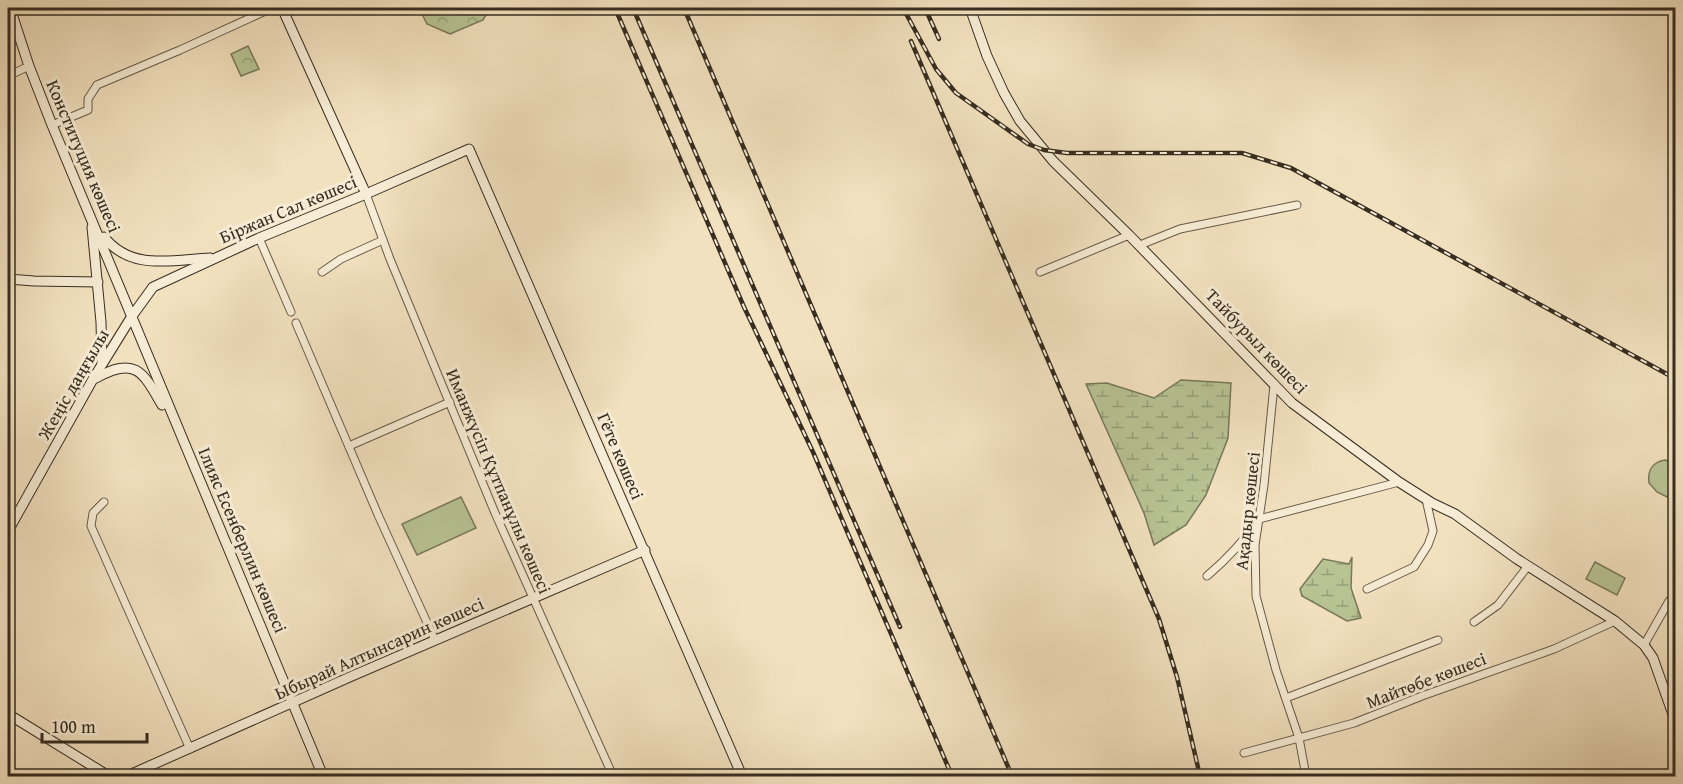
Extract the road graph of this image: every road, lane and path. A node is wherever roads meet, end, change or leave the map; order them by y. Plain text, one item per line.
1 (10, 8) edge
2 (272, 8) edge
3 (282, 8) edge
4 (970, 8) edge
5 (29, 66) junction
6 (8, 76) edge
7 (52, 124) junction
8 (469, 149) joint
9 (366, 195) junction
10 (1297, 205) dead end
11 (91, 215) junction
12 (96, 228) junction
13 (1130, 235) junction
14 (259, 238) junction
15 (383, 240) junction
16 (1140, 245) junction
17 (216, 258) junction
18 (322, 272) dead end
19 (1040, 272) dead end
20 (8, 279) edge
21 (98, 282) junction
22 (291, 312) dead end
23 (132, 316) junction
24 (296, 323) dead end
25 (102, 364) junction
26 (93, 379) junction
27 (1274, 385) junction
28 (450, 402) junction
29 (177, 427) junction
30 (349, 446) junction
31 (1399, 482) junction
32 (1426, 499) junction
33 (104, 502) dead end
34 (1258, 519) junction
35 (8, 531) edge
36 (645, 550) junction
37 (1528, 566) junction
38 (1206, 576) dead end
39 (1367, 589) dead end
40 (1676, 596) edge
41 (532, 598) junction
42 (1615, 621) junction
43 (1474, 622) dead end
44 (435, 640) junction
45 (1438, 640) dead end
46 (1644, 645) junction
47 (1286, 698) junction
48 (293, 703) junction
49 (8, 714) edge
50 (1676, 723) edge
51 (1299, 738) junction
52 (190, 749) junction
53 (1244, 753) dead end
54 (113, 777) edge
55 (127, 777) edge
56 (323, 777) edge
57 (613, 777) edge
58 (742, 777) edge
59 (1306, 777) edge

1 - 5 main road, Конституция көшесі
2 - 7 street
3 - 9 main road
4 - 13 main road, Тайбурыл көшесі
5 - 6 street
5 - 7 main road, Конституция көшесі
7 - 11 main road, Конституция көшесі
8 - 9 main road, Біржан Сал көшесі
8 - 36 main road, Гёте көшесі
9 - 14 main road, Біржан Сал көшесі
9 - 15 street, Иманжүсіп Құтпанұлы көшесі
10 - 16 street
11 - 12 main road, Конституция көшесі
11 - 21 main road
12 - 17 main road
12 - 23 main road, Конституция көшесі
13 - 16 main road, Тайбурыл көшесі
13 - 19 street
14 - 17 main road, Біржан Сал көшесі
14 - 22 street
15 - 18 street
15 - 28 street, Иманжүсіп Құтпанұлы көшесі
16 - 27 main road, Тайбурыл көшесі
17 - 23 main road, Біржан Сал көшесі
20 - 21 main road
21 - 25 main road
23 - 25 main road, Жеңіс даңғылы
23 - 29 main road, Ілияс Есенберлин көшесі
24 - 30 street
25 - 26 main road, Жеңіс даңғылы
26 - 29 main road
26 - 35 main road, Жеңіс даңғылы
27 - 31 main road, Тайбурыл көшесі
27 - 34 street, Ақадыр көшесі
28 - 30 street
28 - 41 street, Иманжүсіп Құтпанұлы көшесі
29 - 48 main road, Ілияс Есенберлин көшесі
30 - 44 street
31 - 32 main road, Тайбурыл көшесі
31 - 34 street
32 - 37 main road, Тайбурыл көшесі
32 - 39 street
33 - 52 street
34 - 38 street
34 - 47 street, Ақадыр көшесі
36 - 41 main road, Ыбырай Алтынсарин көшесі
36 - 58 main road, Гёте көшесі
37 - 42 main road, Тайбурыл көшесі
37 - 43 street
40 - 46 street
41 - 44 main road, Ыбырай Алтынсарин көшесі
41 - 57 street, Иманжүсіп Құтпанұлы көшесі
42 - 46 main road, Тайбурыл көшесі
42 - 51 street, Майтөбе көшесі
44 - 48 main road, Ыбырай Алтынсарин көшесі
45 - 47 street
46 - 50 main road
47 - 51 street, Ақадыр көшесі
48 - 52 main road, Ыбырай Алтынсарин көшесі
48 - 56 main road, Ілияс Есенберлин көшесі
49 - 54 main road
51 - 53 street, Майтөбе көшесі
51 - 59 street, Ақадыр көшесі
52 - 55 main road, Ыбырай Алтынсарин көшесі

